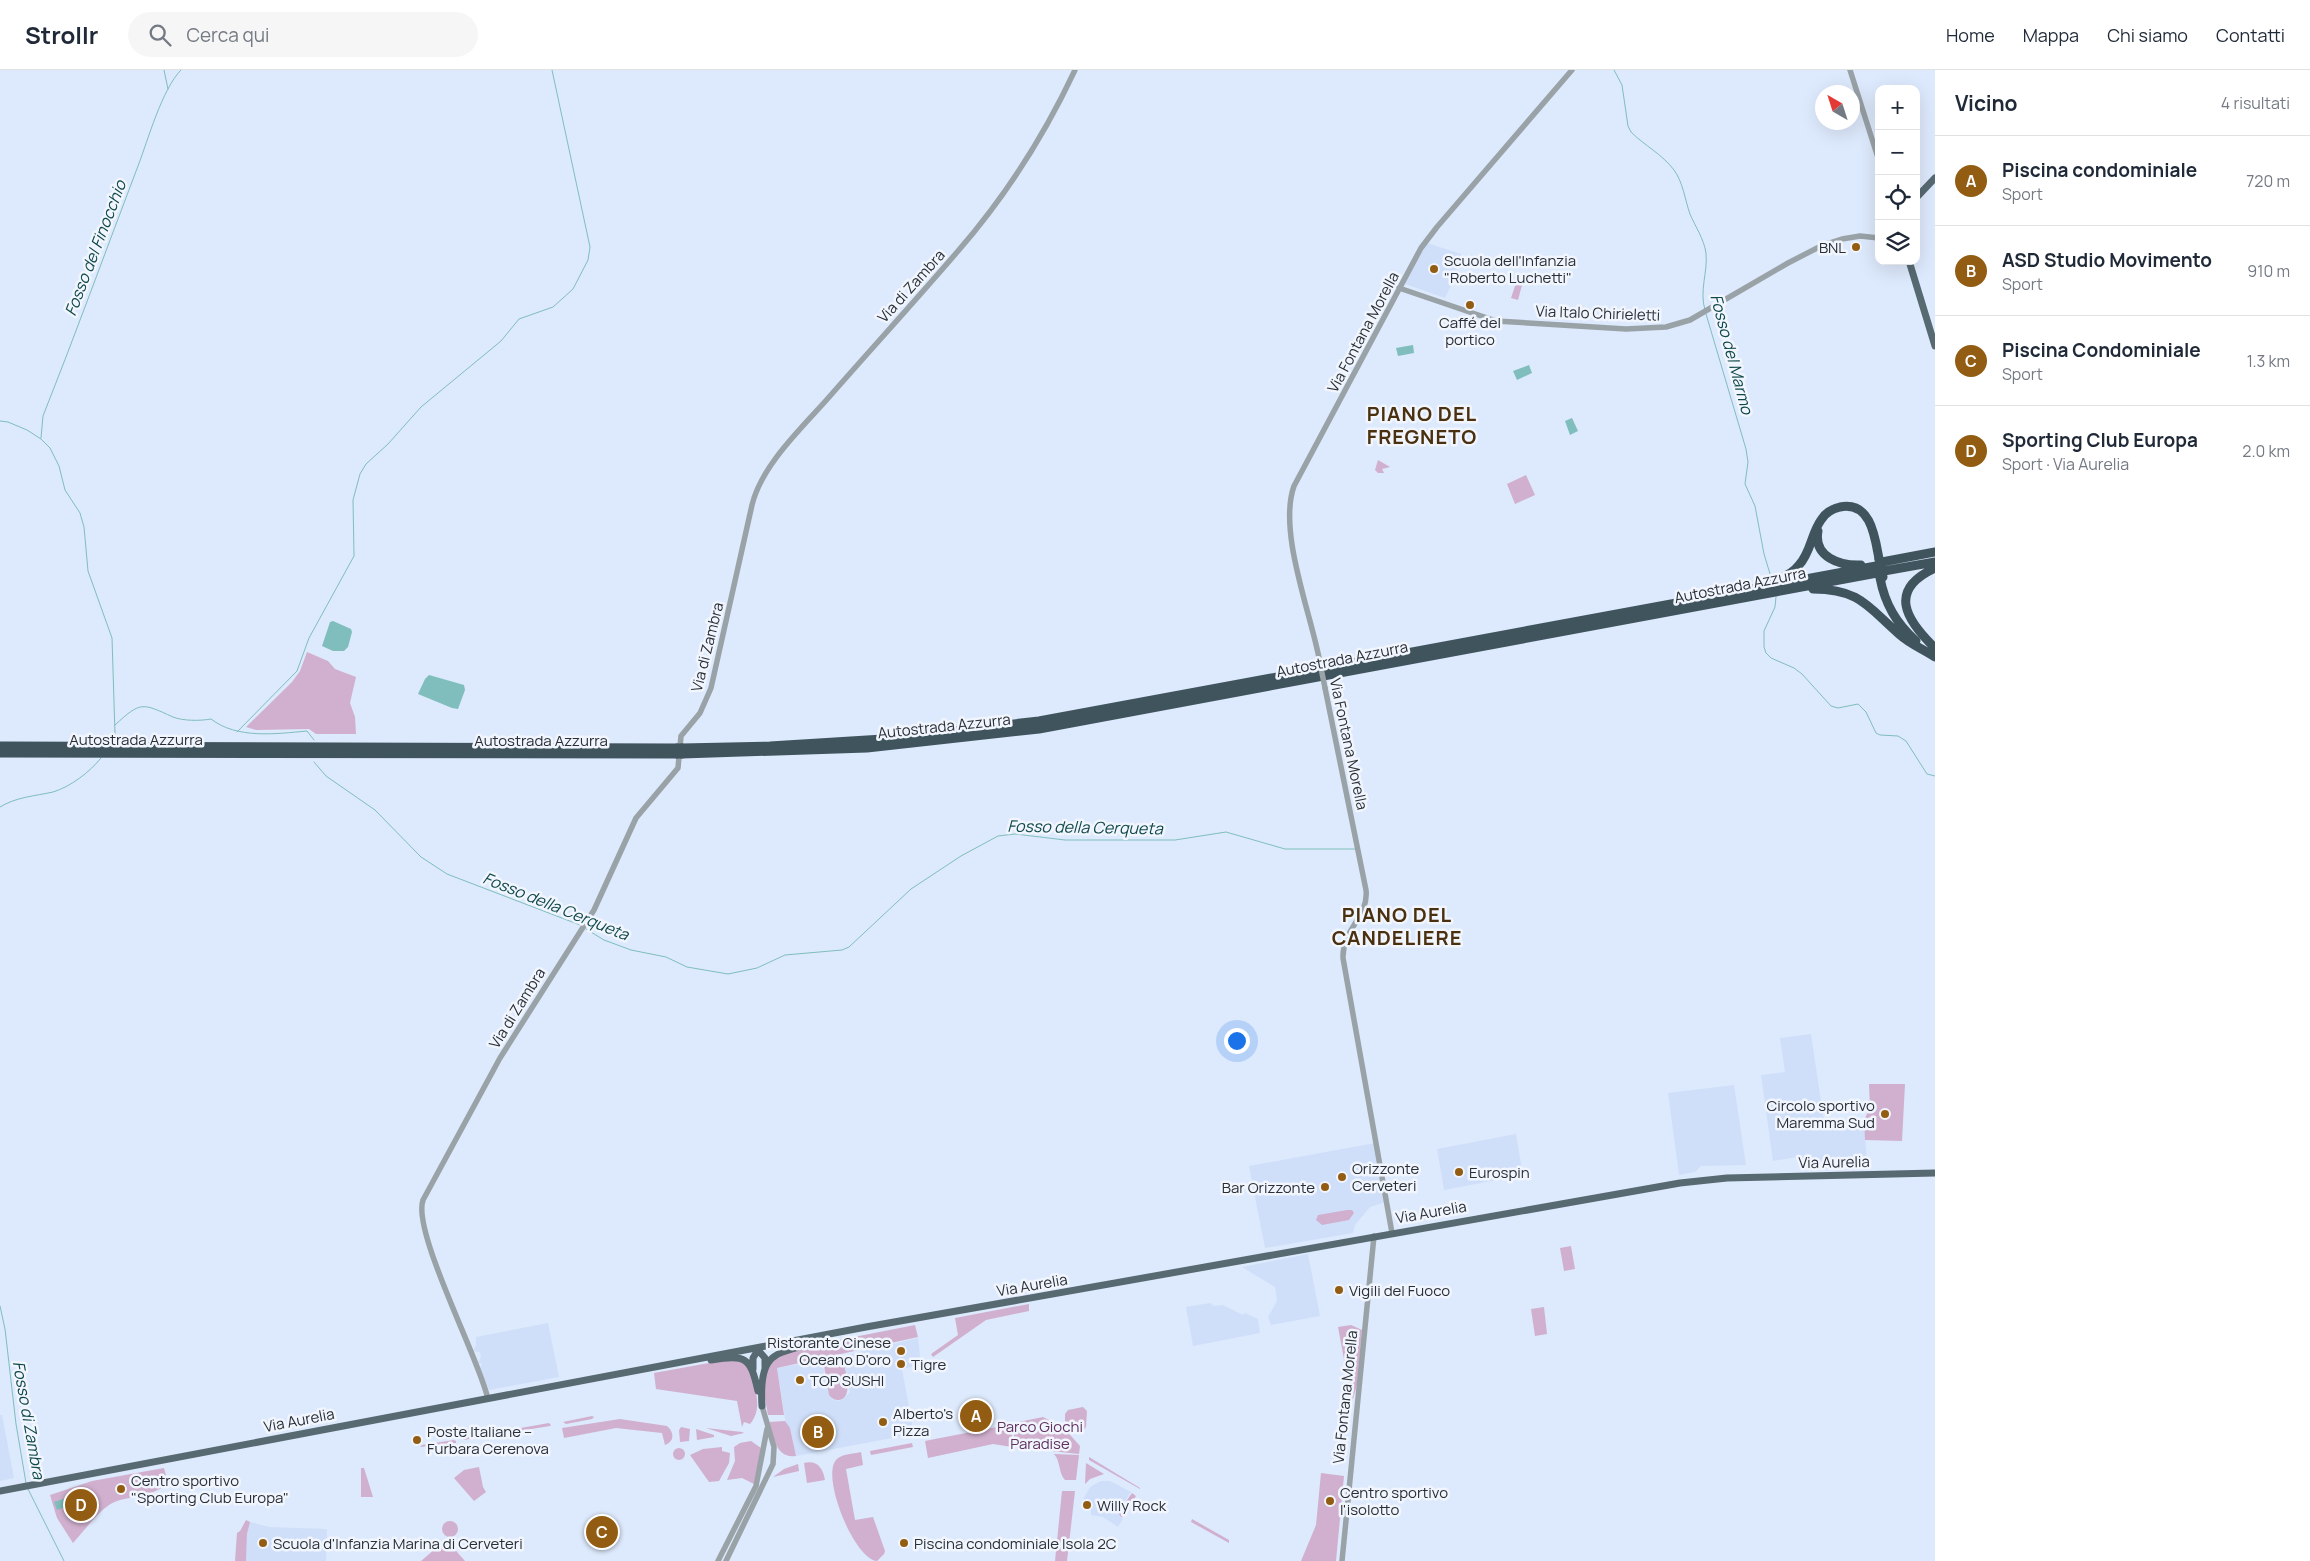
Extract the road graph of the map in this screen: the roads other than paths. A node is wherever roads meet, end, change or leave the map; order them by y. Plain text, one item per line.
1 (1075, 70) edge
2 (1572, 70) edge
3 (1850, 70) edge
4 (1875, 148) edge
5 (1935, 178) edge
6 (1920, 194) edge
7 (1875, 234) edge
8 (1870, 236) junction
9 (1875, 237) edge
10 (1910, 265) edge
11 (1399, 288) junction
12 (1935, 346) edge
13 (1935, 554) edge
14 (1935, 562) edge
15 (1879, 567) junction
16 (1935, 568) edge
17 (1774, 589) junction
18 (1717, 600) junction
19 (1934, 653) edge
20 (0, 746) edge
21 (101, 749) junction
22 (0, 753) edge
23 (1935, 1173) edge
24 (1392, 1233) junction
25 (1374, 1236) junction
26 (936, 1316) junction
27 (846, 1331) junction
28 (825, 1339) junction
29 (758, 1350) junction
30 (683, 1361) junction
31 (704, 1361) junction
32 (765, 1368) junction
33 (753, 1372) junction
34 (603, 1377) junction
35 (488, 1399) junction
36 (762, 1406) junction
37 (767, 1425) junction
38 (0, 1491) edge
39 (718, 1561) edge
40 (726, 1561) edge
41 (1342, 1561) edge

1 - 35 street, Via di Zambra
2 - 11 street, Via Fontana Morella
3 - 4 street
5 - 6 main road
7 - 8 street
8 - 9 street
8 - 11 street, Via Italo Chirieletti
10 - 12 main road
11 - 24 street, Via Fontana Morella, bridge
13 - 15 highway
14 - 15 highway, Autostrada Azzurra
15 - 15 highway
15 - 17 highway, Autostrada Azzurra
15 - 17 highway
15 - 19 highway
16 - 19 highway
17 - 18 highway
17 - 18 highway
17 - 19 highway
18 - 21 highway, Autostrada Azzurra
20 - 21 highway, Autostrada Azzurra
21 - 22 highway, Autostrada Azzurra
23 - 24 main road, Via Aurelia
24 - 25 main road, Via Aurelia
25 - 26 main road, Via Aurelia
25 - 41 street, Via Fontana Morella
26 - 27 main road, Via Aurelia
26 - 28 main road, Via Aurelia
27 - 29 main road
27 - 30 main road, Via Aurelia
28 - 29 main road, Via Aurelia
28 - 32 main road
29 - 30 main road
29 - 31 main road, Via Aurelia
29 - 32 main road
29 - 33 main road
30 - 34 main road, Via Aurelia
31 - 33 main road
31 - 34 main road, Via Aurelia
32 - 36 main road
33 - 36 main road
34 - 35 main road, Via Aurelia
35 - 38 main road, Via Aurelia
36 - 37 street
37 - 39 street
37 - 40 street

